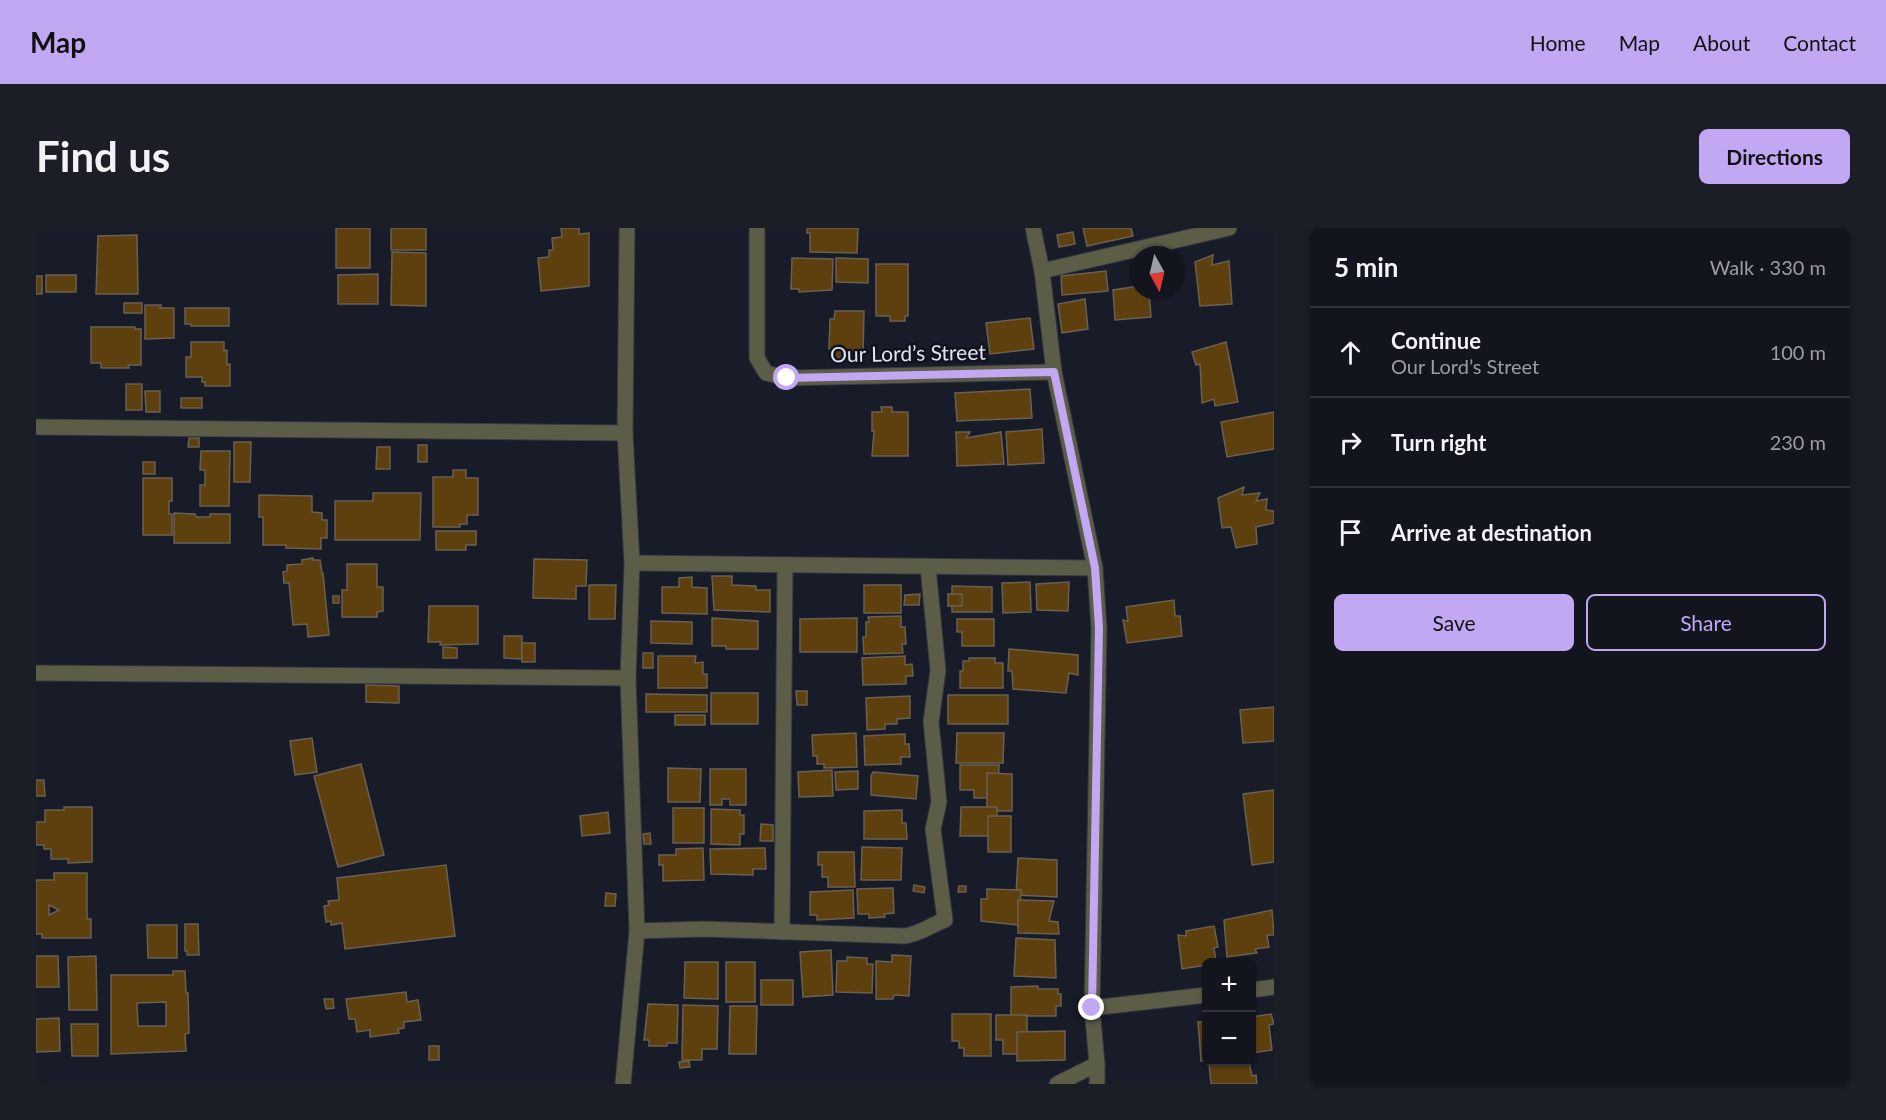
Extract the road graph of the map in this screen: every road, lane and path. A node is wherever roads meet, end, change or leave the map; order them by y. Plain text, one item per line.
1 (627, 228) edge
2 (757, 228) edge
3 (1033, 228) edge
4 (1229, 228) edge
5 (1042, 270) junction
6 (1054, 372) junction
7 (36, 427) edge
8 (625, 433) junction
9 (632, 563) junction
10 (785, 565) junction
11 (928, 567) junction
12 (1095, 568) junction
13 (36, 673) edge
14 (628, 678) junction
15 (637, 931) junction
16 (782, 932) junction
17 (1274, 987) edge
18 (1256, 989) edge
19 (1202, 995) edge
20 (1092, 1008) junction
21 (1097, 1064) junction
22 (623, 1084) edge
23 (1057, 1084) edge
24 (1097, 1084) edge

1 - 8 street
2 - 6 street, Our Lord’s Street
3 - 5 street
4 - 5 street
5 - 6 street
6 - 12 street
7 - 8 street
8 - 9 street
9 - 10 street
9 - 14 street
10 - 11 street
10 - 16 street
11 - 12 street
11 - 16 street
12 - 20 street
13 - 14 street
14 - 15 street
15 - 16 street
15 - 22 street
17 - 18 street
19 - 20 street
20 - 21 street
21 - 23 street
21 - 24 street

